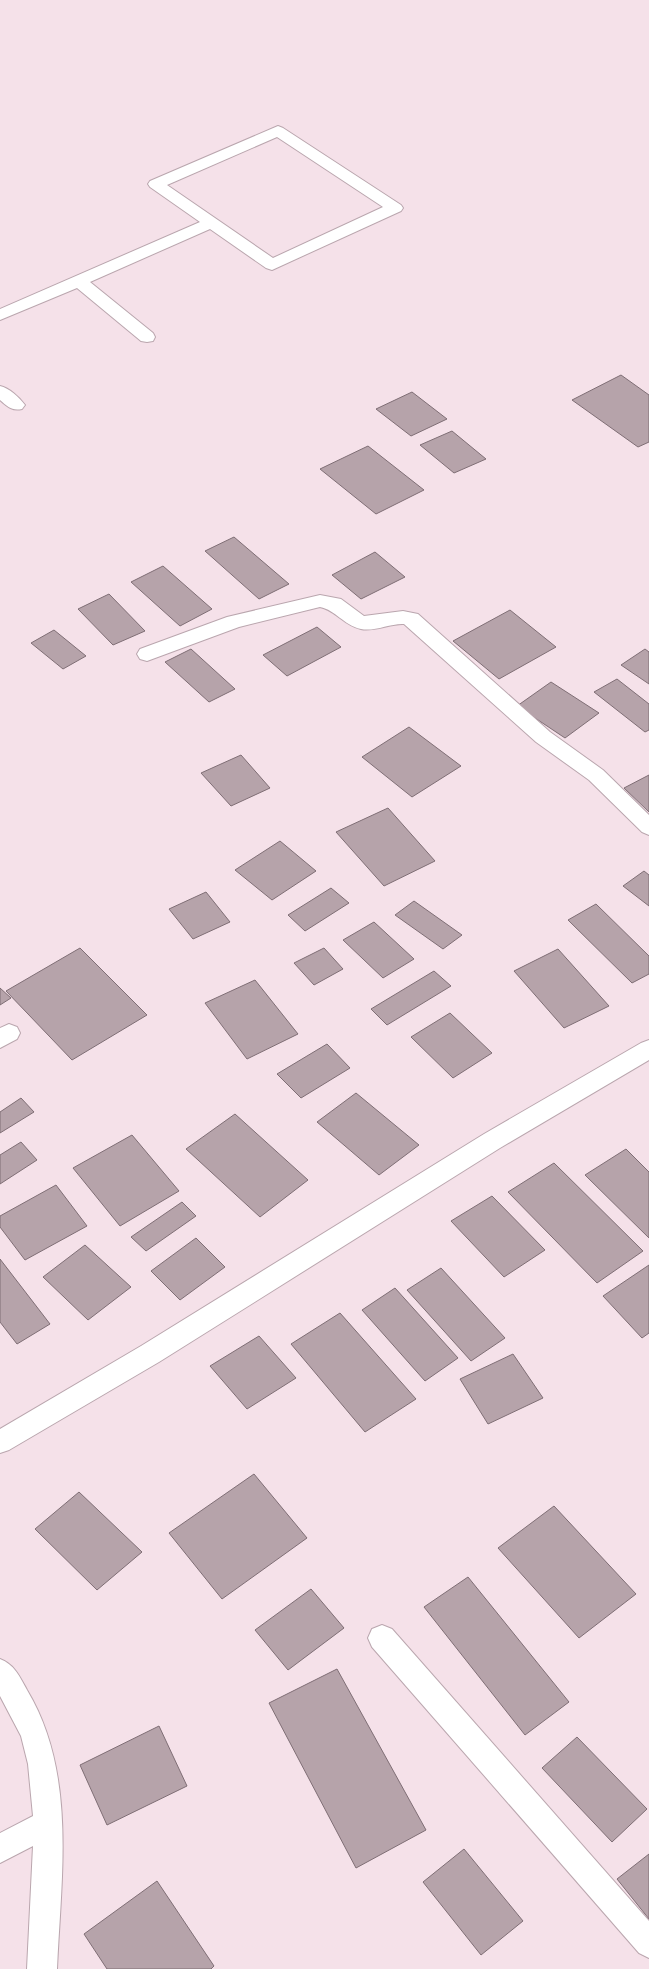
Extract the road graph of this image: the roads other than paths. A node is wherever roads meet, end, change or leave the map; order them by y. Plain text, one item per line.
1 (211, 223) junction
2 (79, 281) junction
3 (0, 315) edge
4 (148, 337) dead end
5 (0, 391) edge
6 (16, 405) dead end
7 (147, 654) dead end
8 (649, 827) edge
9 (649, 1049) edge
10 (0, 1442) edge
11 (382, 1638) dead end
12 (0, 1672) edge
13 (48, 1823) junction
14 (0, 1849) edge
15 (649, 1943) edge
16 (42, 1969) edge

1 - 1 street
1 - 2 street
2 - 3 street
2 - 4 street
5 - 6 street
7 - 8 street
9 - 10 street
11 - 15 street
12 - 13 street
13 - 14 street
13 - 16 street

